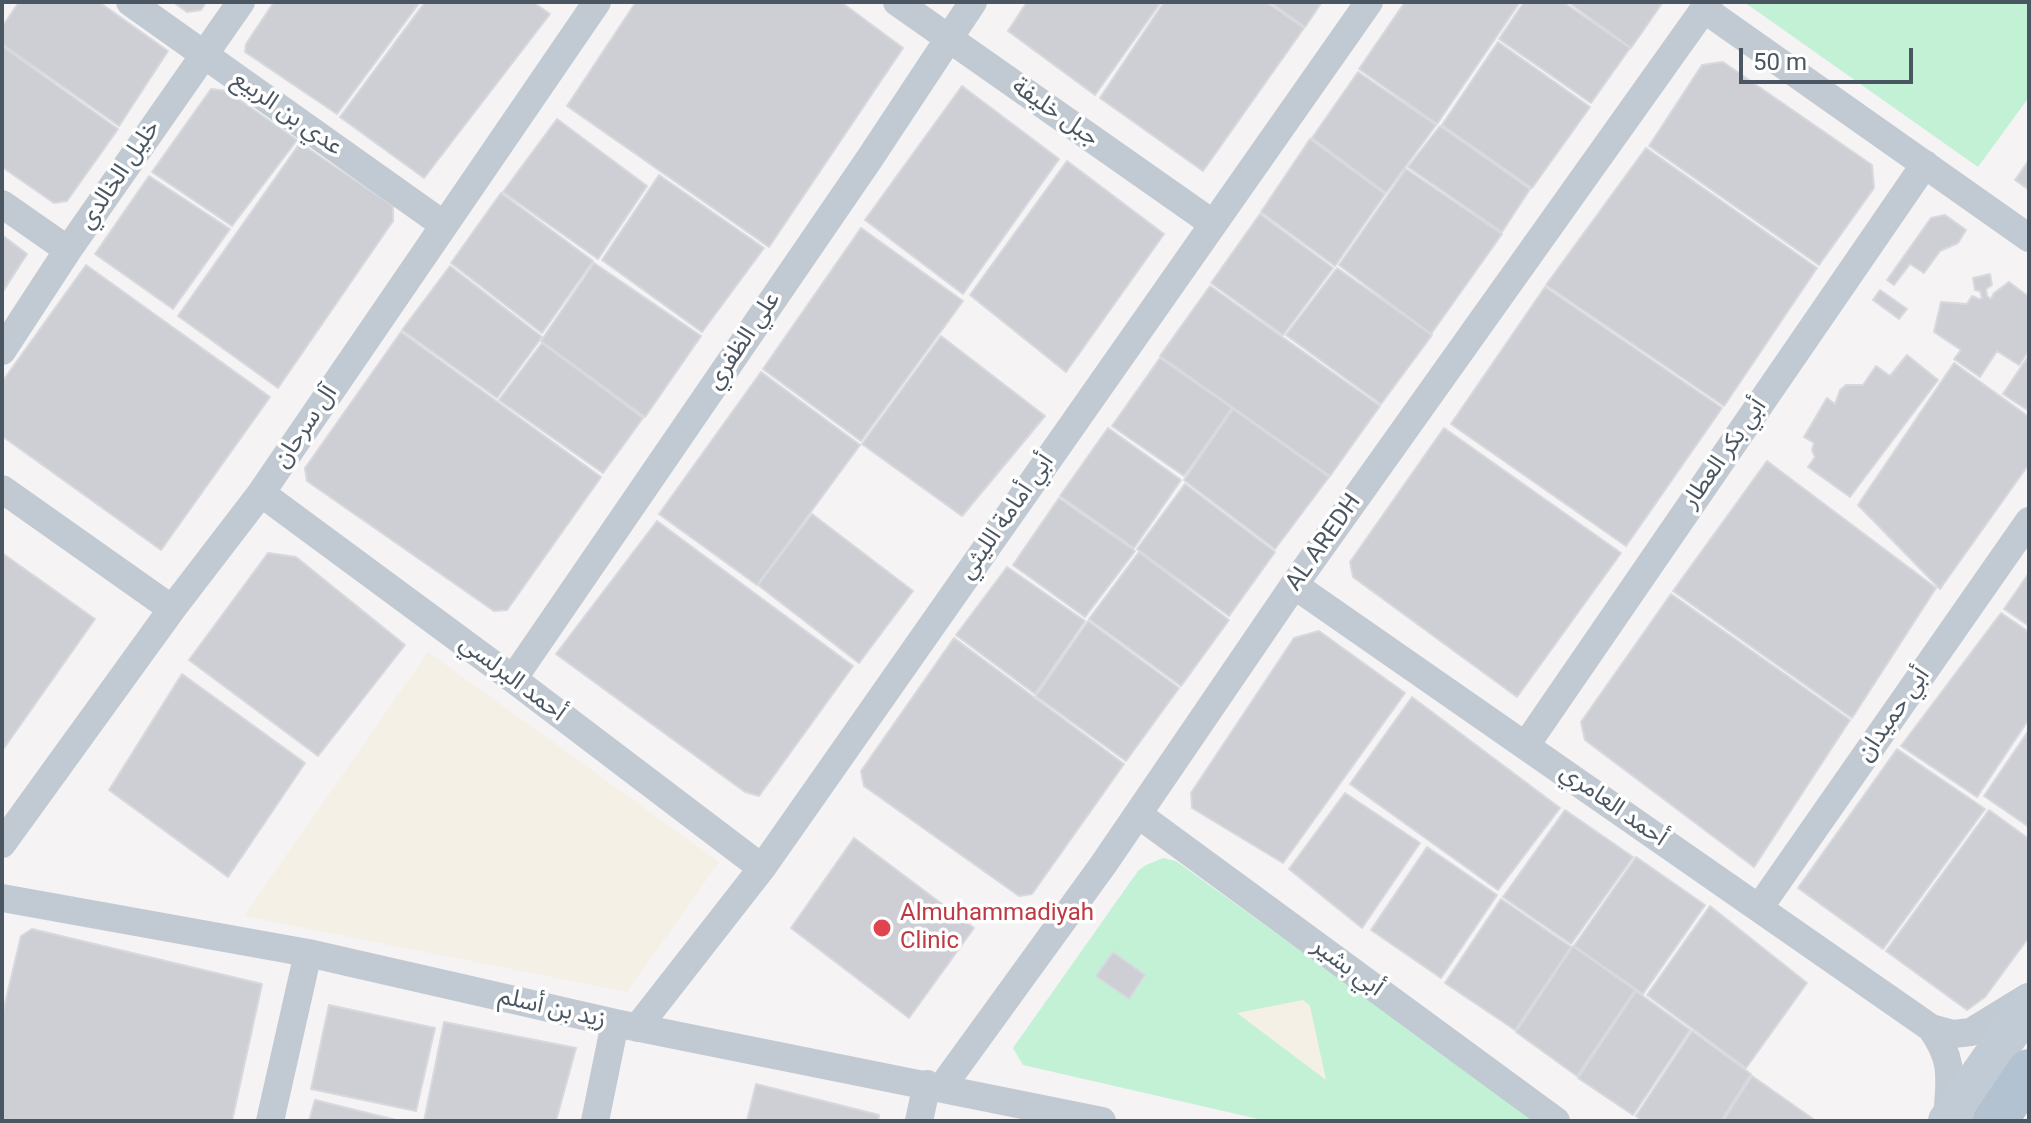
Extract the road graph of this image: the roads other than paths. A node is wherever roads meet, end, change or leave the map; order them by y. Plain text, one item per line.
1 (130, 2) edge
2 (241, 2) edge
3 (597, 2) edge
4 (897, 2) edge
5 (973, 2) edge
6 (1369, 2) edge
7 (1706, 5) edge
8 (948, 38) junction
9 (203, 54) junction
10 (1925, 164) junction
11 (2, 204) edge
12 (1212, 223) junction
13 (444, 225) junction
14 (2029, 238) edge
15 (68, 250) junction
16 (2, 351) edge
17 (2, 489) edge
18 (261, 493) junction
19 (2029, 521) edge
20 (1294, 585) junction
21 (172, 609) junction
22 (513, 679) junction
23 (1526, 745) junction
24 (1139, 815) junction
25 (2, 844) edge
26 (762, 868) junction
27 (2, 898) edge
28 (1759, 908) junction
29 (308, 953) junction
30 (2029, 996) edge
31 (2029, 1005) edge
32 (626, 1025) junction
33 (1931, 1028) junction
34 (2029, 1071) edge
35 (934, 1086) junction
36 (270, 1121) edge
37 (595, 1121) edge
38 (919, 1121) edge
39 (1102, 1121) edge
40 (1556, 1121) edge
41 (1948, 1121) edge
42 (1995, 1121) edge

1 - 9 street, عدي بن الربيع
2 - 9 street, خليل الخالدي
3 - 13 street, آل سرحان
4 - 8 street, جبل خليفة
5 - 8 street, علي الظفري
6 - 12 street, أبي أمامة الليثي
7 - 10 street
7 - 20 street, AL AREDH
8 - 12 street, جبل خليفة
8 - 22 street, علي الظفري
9 - 13 street, عدي بن الربيع
9 - 15 street, خليل الخالدي
10 - 14 street
10 - 23 street, أبي بكر العطار
11 - 15 street
12 - 26 street, أبي أمامة الليثي
13 - 18 street, آل سرحان
15 - 16 street, خليل الخالدي
17 - 21 street
18 - 21 street, آل سرحان
18 - 22 street, أحمد البرلسي
19 - 28 street, أبي حميدان
20 - 23 street, أحمد العامري
20 - 24 street, AL AREDH
21 - 25 street, آل سرحان
22 - 26 street, أحمد البرلسي
23 - 28 street, أحمد العامري
24 - 35 street, AL AREDH
24 - 40 street, أبي بشير
26 - 32 street, أبي أمامة الليثي
27 - 29 street, زيد بن أسلم
28 - 33 street, أحمد العامري
29 - 32 street, زيد بن أسلم
29 - 36 street
30 - 33 street
31 - 41 main road
32 - 35 street, زيد بن أسلم
32 - 37 street
33 - 41 street
34 - 42 main road
35 - 38 street
35 - 39 street, زيد بن أسلم

